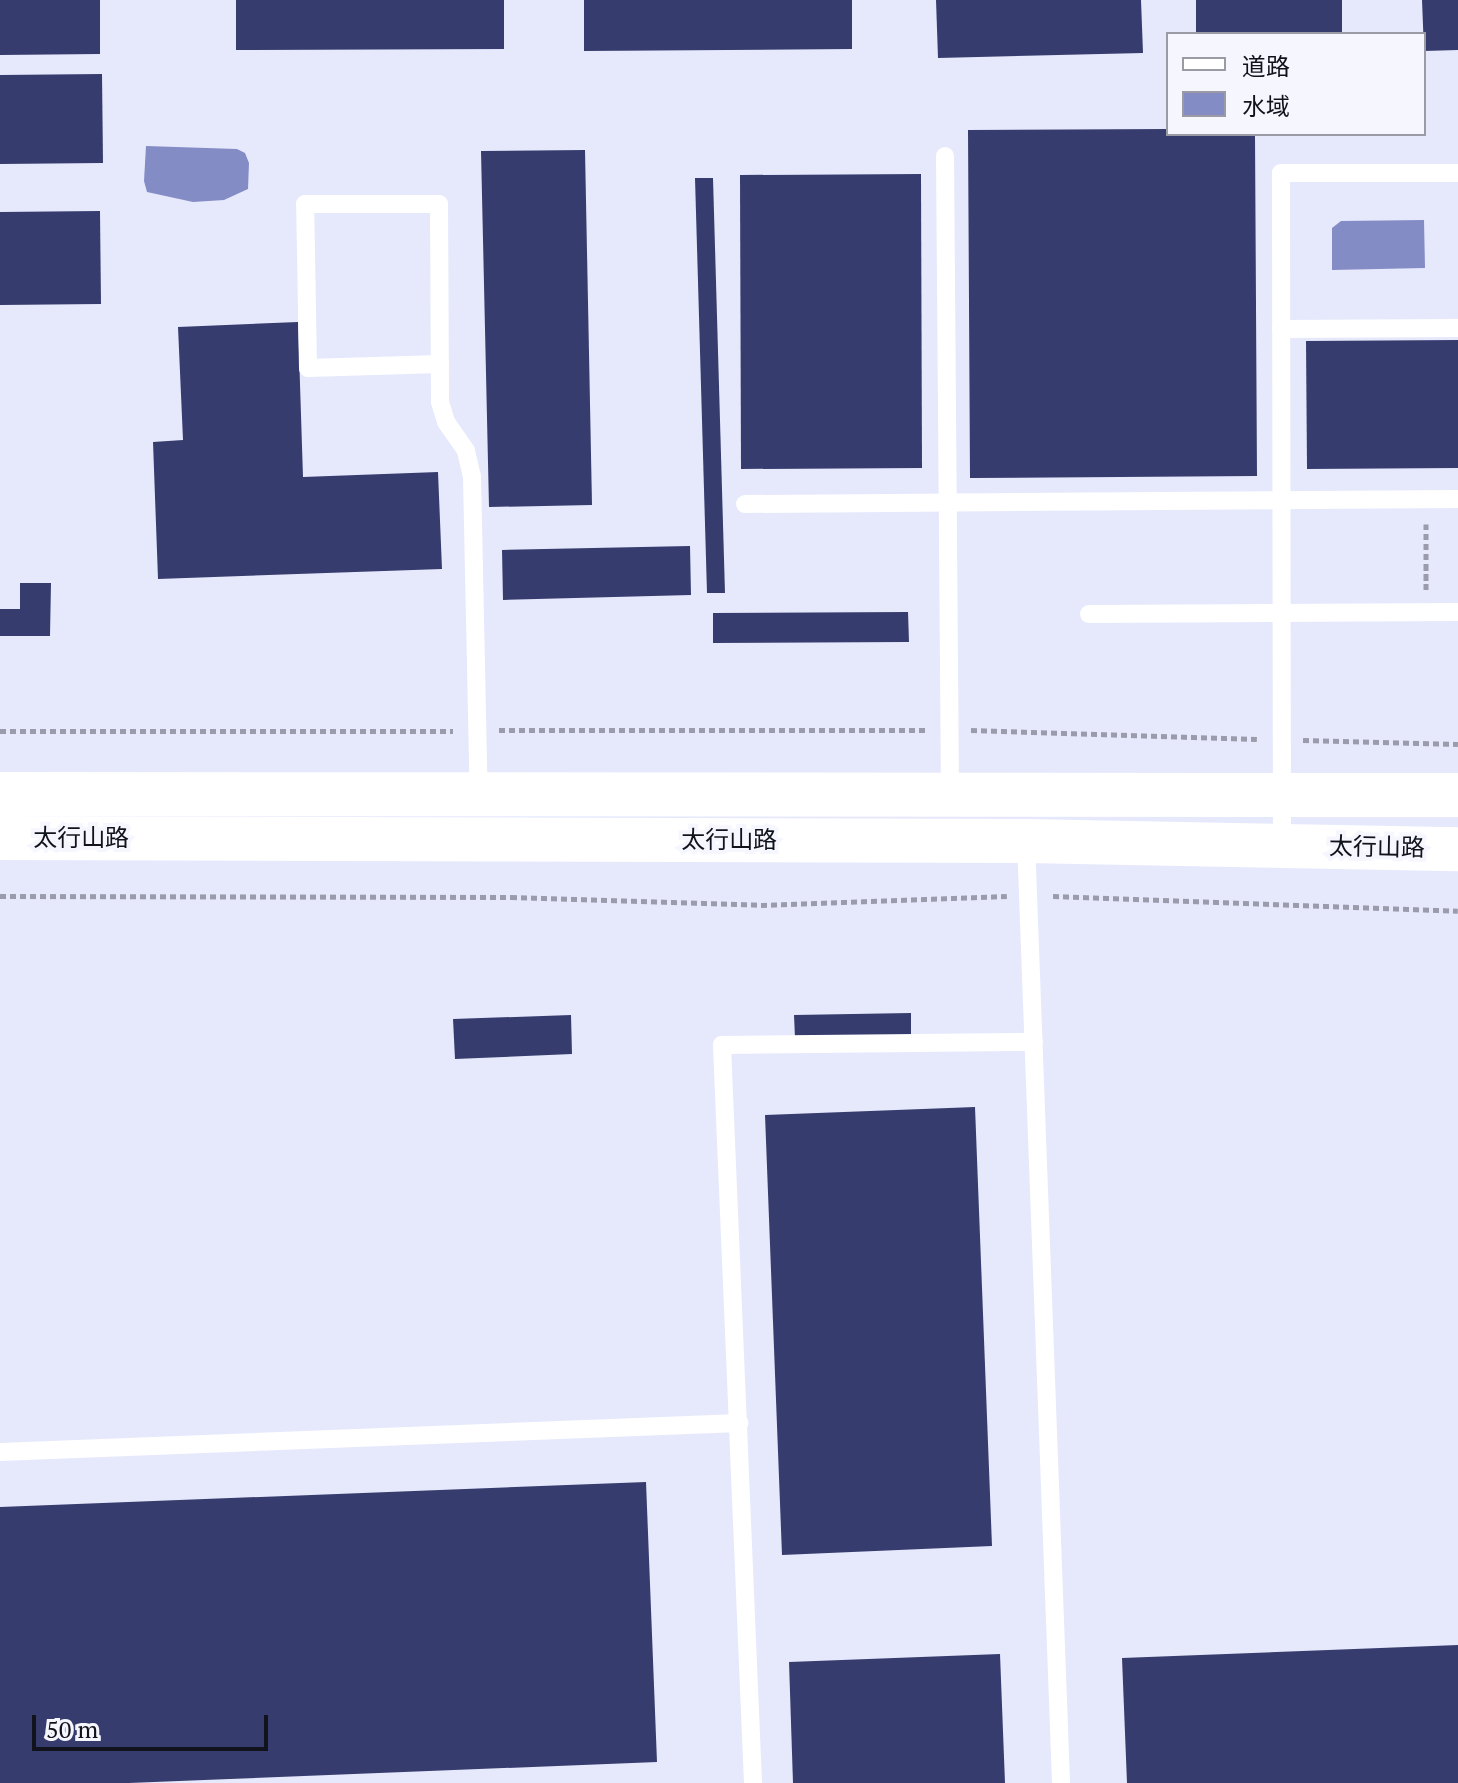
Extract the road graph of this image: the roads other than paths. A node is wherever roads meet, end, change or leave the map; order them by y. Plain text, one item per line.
1 (945, 156) dead end
2 (1458, 173) edge
3 (1458, 328) edge
4 (1281, 329) junction
5 (440, 364) junction
6 (1458, 499) edge
7 (1282, 500) junction
8 (948, 502) junction
9 (745, 504) dead end
10 (1458, 612) edge
11 (1282, 613) junction
12 (1089, 614) dead end
13 (0, 794) edge
14 (1282, 794) junction
15 (1458, 795) edge
16 (480, 817) junction
17 (950, 818) junction
18 (0, 838) edge
19 (1026, 841) junction
20 (1282, 845) junction
21 (1458, 849) edge
22 (1034, 1042) junction
23 (739, 1423) junction
24 (0, 1452) edge
25 (753, 1783) edge
26 (1061, 1783) edge

1 - 8 lane
2 - 4 lane
3 - 4 lane
4 - 7 lane
5 - 5 lane
5 - 16 lane
6 - 7 lane
7 - 8 lane
7 - 11 lane
8 - 9 lane
8 - 17 lane
10 - 11 lane
11 - 12 lane
11 - 14 lane
13 - 16 street, 太行山路
14 - 15 street, 太行山路
14 - 17 street, 太行山路
14 - 20 lane
16 - 17 street, 太行山路
16 - 18 street, 太行山路
17 - 19 street, 太行山路
19 - 20 street, 太行山路
19 - 22 lane
20 - 21 street, 太行山路
22 - 23 lane
22 - 26 lane
23 - 24 lane
23 - 25 lane

